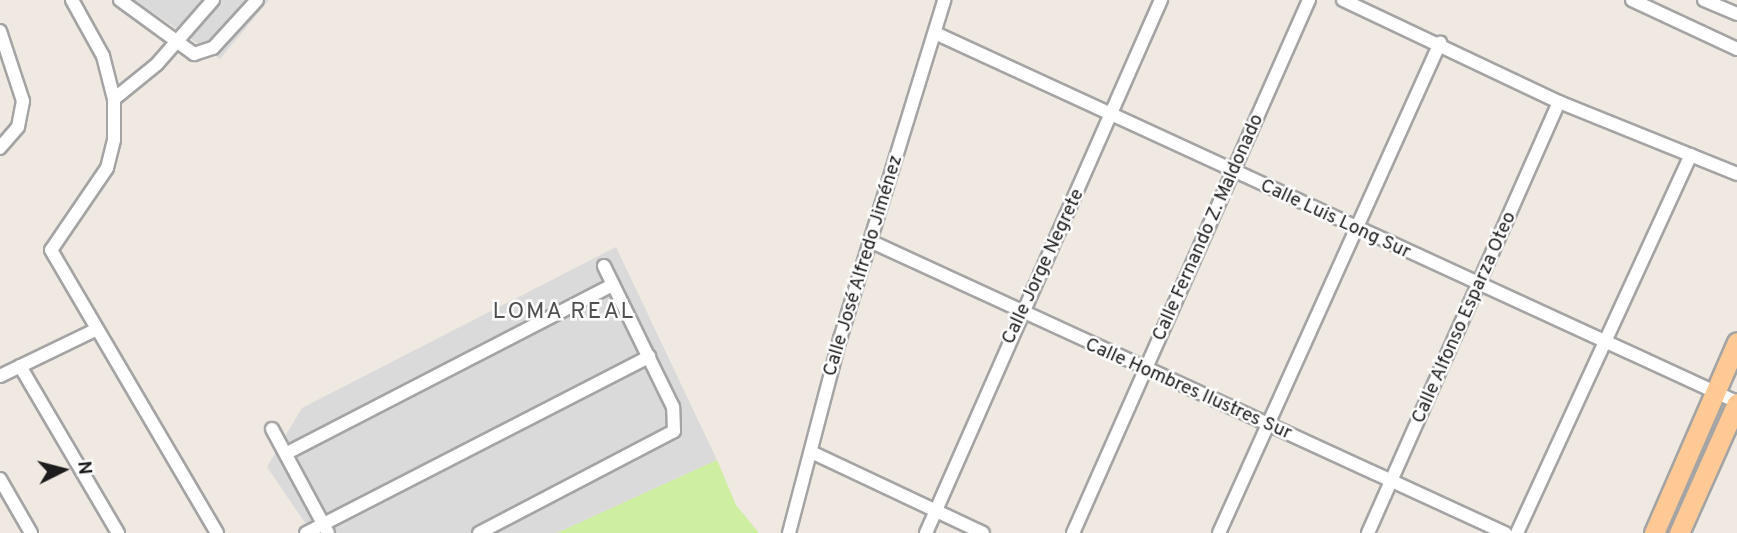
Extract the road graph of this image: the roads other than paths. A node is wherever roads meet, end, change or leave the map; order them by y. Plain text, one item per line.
1 (72, 0) edge
2 (120, 0) edge
3 (213, 0) edge
4 (257, 0) edge
5 (944, 0) edge
6 (1161, 0) edge
7 (1309, 0) edge
8 (1343, 0) edge
9 (1632, 0) edge
10 (1704, 0) edge
11 (1737, 14) edge
12 (0, 31) edge
13 (934, 33) junction
14 (177, 41) junction
15 (1440, 43) junction
16 (1737, 49) edge
17 (114, 99) junction
18 (1559, 102) junction
19 (1110, 119) junction
20 (0, 148) edge
21 (1691, 155) junction
22 (1737, 174) edge
23 (1237, 175) junction
24 (1357, 231) junction
25 (872, 242) junction
26 (604, 266) dead end
27 (614, 285) junction
28 (1480, 285) junction
29 (1022, 315) junction
30 (95, 330) junction
31 (1605, 339) junction
32 (1737, 342) edge
33 (649, 357) junction
34 (20, 366) junction
35 (1145, 372) junction
36 (0, 376) edge
37 (1715, 393) junction
38 (1737, 403) edge
39 (1270, 426) junction
40 (272, 429) dead end
41 (811, 452) junction
42 (287, 453) junction
43 (0, 480) edge
44 (1391, 482) junction
45 (937, 508) junction
46 (326, 528) edge
47 (31, 533) edge
48 (118, 533) edge
49 (217, 533) edge
50 (306, 533) edge
51 (479, 533) edge
52 (789, 533) edge
53 (926, 533) edge
54 (983, 533) edge
55 (1073, 533) edge
56 (1219, 533) edge
57 (1368, 533) edge
58 (1505, 533) edge
59 (1517, 533) edge
60 (1654, 533) edge
61 (1679, 533) edge

1 - 17 street
2 - 14 street
3 - 14 street
4 - 14 street
5 - 13 street, Calle José Alfredo Jiménez
6 - 19 street, Calle Jorge Negrete
7 - 23 street, Calle Fernando Z. Maldonado
8 - 15 street
9 - 16 street
10 - 11 street
12 - 20 street
13 - 19 street, Calle Luis Long Sur
13 - 25 street, Calle José Alfredo Jiménez
14 - 17 street
15 - 18 street
15 - 24 street
17 - 30 street
18 - 21 street
18 - 28 street, Calle Alfonso Esparza Oteo
19 - 23 street, Calle Luis Long Sur
19 - 29 street, Calle Jorge Negrete
21 - 22 street
21 - 31 street
23 - 24 street, Calle Luis Long Sur
23 - 35 street, Calle Fernando Z. Maldonado
24 - 28 street, Calle Luis Long Sur
24 - 39 street
25 - 29 street, Calle Hombres Ilustres Sur
25 - 41 street, Calle José Alfredo Jiménez
26 - 27 street
27 - 33 street
27 - 42 street
28 - 31 street, Calle Luis Long Sur
28 - 44 street, Calle Alfonso Esparza Oteo
29 - 35 street, Calle Hombres Ilustres Sur
29 - 45 street, Calle Jorge Negrete
30 - 34 street
30 - 49 street
31 - 37 street, Calle Luis Long Sur
31 - 59 street
32 - 37 main road
33 - 46 street
33 - 51 street
34 - 36 street
34 - 48 street
35 - 39 street, Calle Hombres Ilustres Sur
35 - 55 street, Calle Fernando Z. Maldonado
37 - 38 street, Calle Luis Long Sur
37 - 60 main road
38 - 61 main road
39 - 44 street, Calle Hombres Ilustres Sur
39 - 56 street
40 - 42 street
41 - 45 street
41 - 52 street, Calle José Alfredo Jiménez
42 - 46 street
43 - 47 street
44 - 57 street, Calle Alfonso Esparza Oteo
44 - 58 street, Calle Hombres Ilustres Sur
45 - 53 street, Calle Jorge Negrete
45 - 54 street
46 - 50 street

